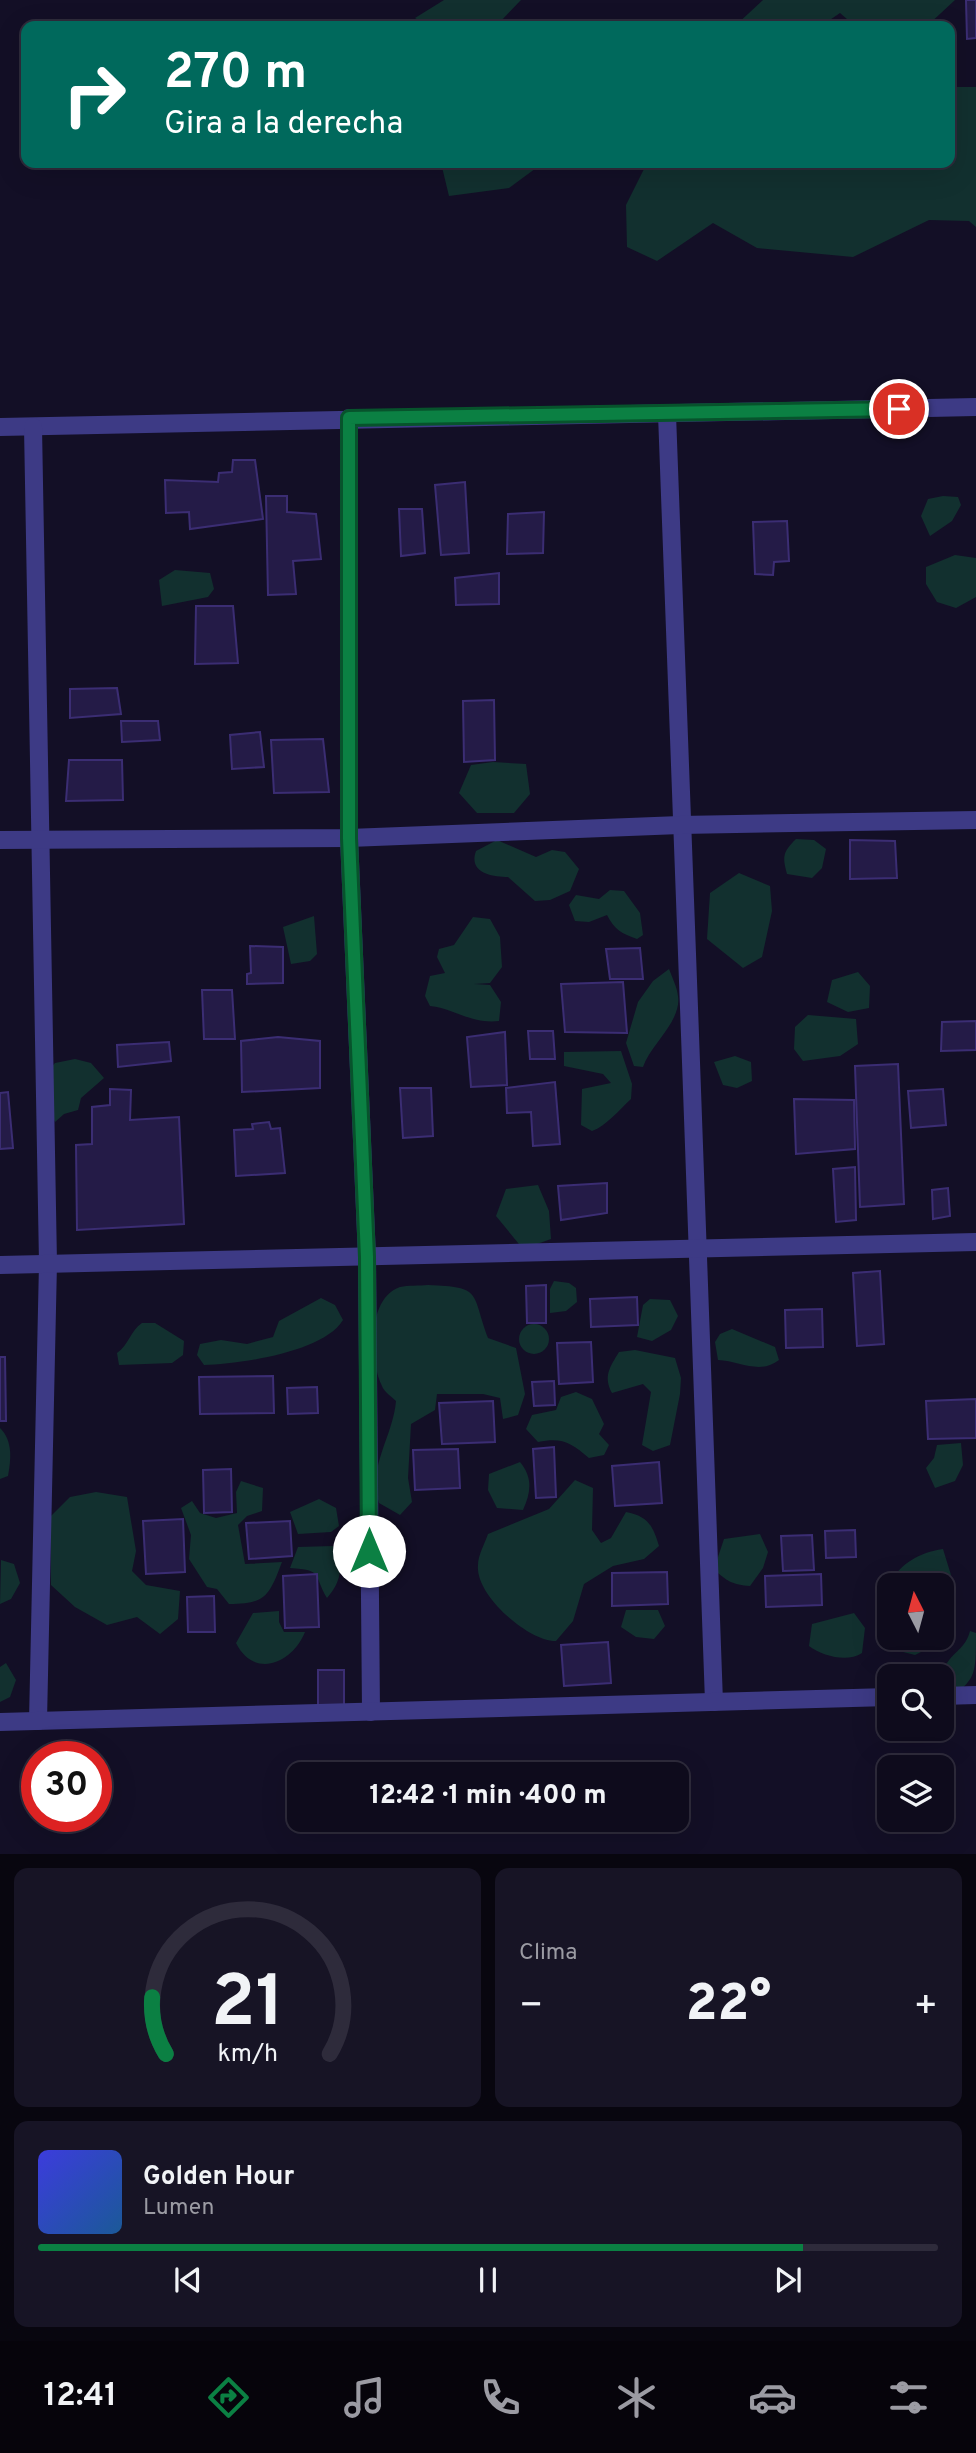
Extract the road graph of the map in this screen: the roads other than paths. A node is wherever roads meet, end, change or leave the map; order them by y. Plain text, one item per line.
1 (976, 407) edge
2 (667, 414) junction
3 (349, 418) junction
4 (0, 427) edge
5 (33, 428) junction
6 (976, 821) edge
7 (680, 825) junction
8 (349, 838) junction
9 (43, 839) junction
10 (0, 840) edge
11 (976, 1242) edge
12 (700, 1251) junction
13 (367, 1257) junction
14 (48, 1264) junction
15 (0, 1265) edge
16 (976, 1695) edge
17 (954, 1696) edge
18 (877, 1698) edge
19 (714, 1702) junction
20 (371, 1712) junction
21 (0, 1721) edge
22 (38, 1721) junction

1 - 2 street
2 - 3 street
2 - 7 street
3 - 5 street
3 - 8 street
4 - 5 street
5 - 9 street
6 - 7 street
7 - 8 street
7 - 12 street
8 - 9 street
8 - 13 street
9 - 10 street
9 - 14 street
11 - 12 street
12 - 13 street
12 - 19 street
13 - 14 street
13 - 20 street
14 - 15 street
14 - 22 street
16 - 17 street
18 - 19 street
19 - 20 street
20 - 22 street
21 - 22 street

